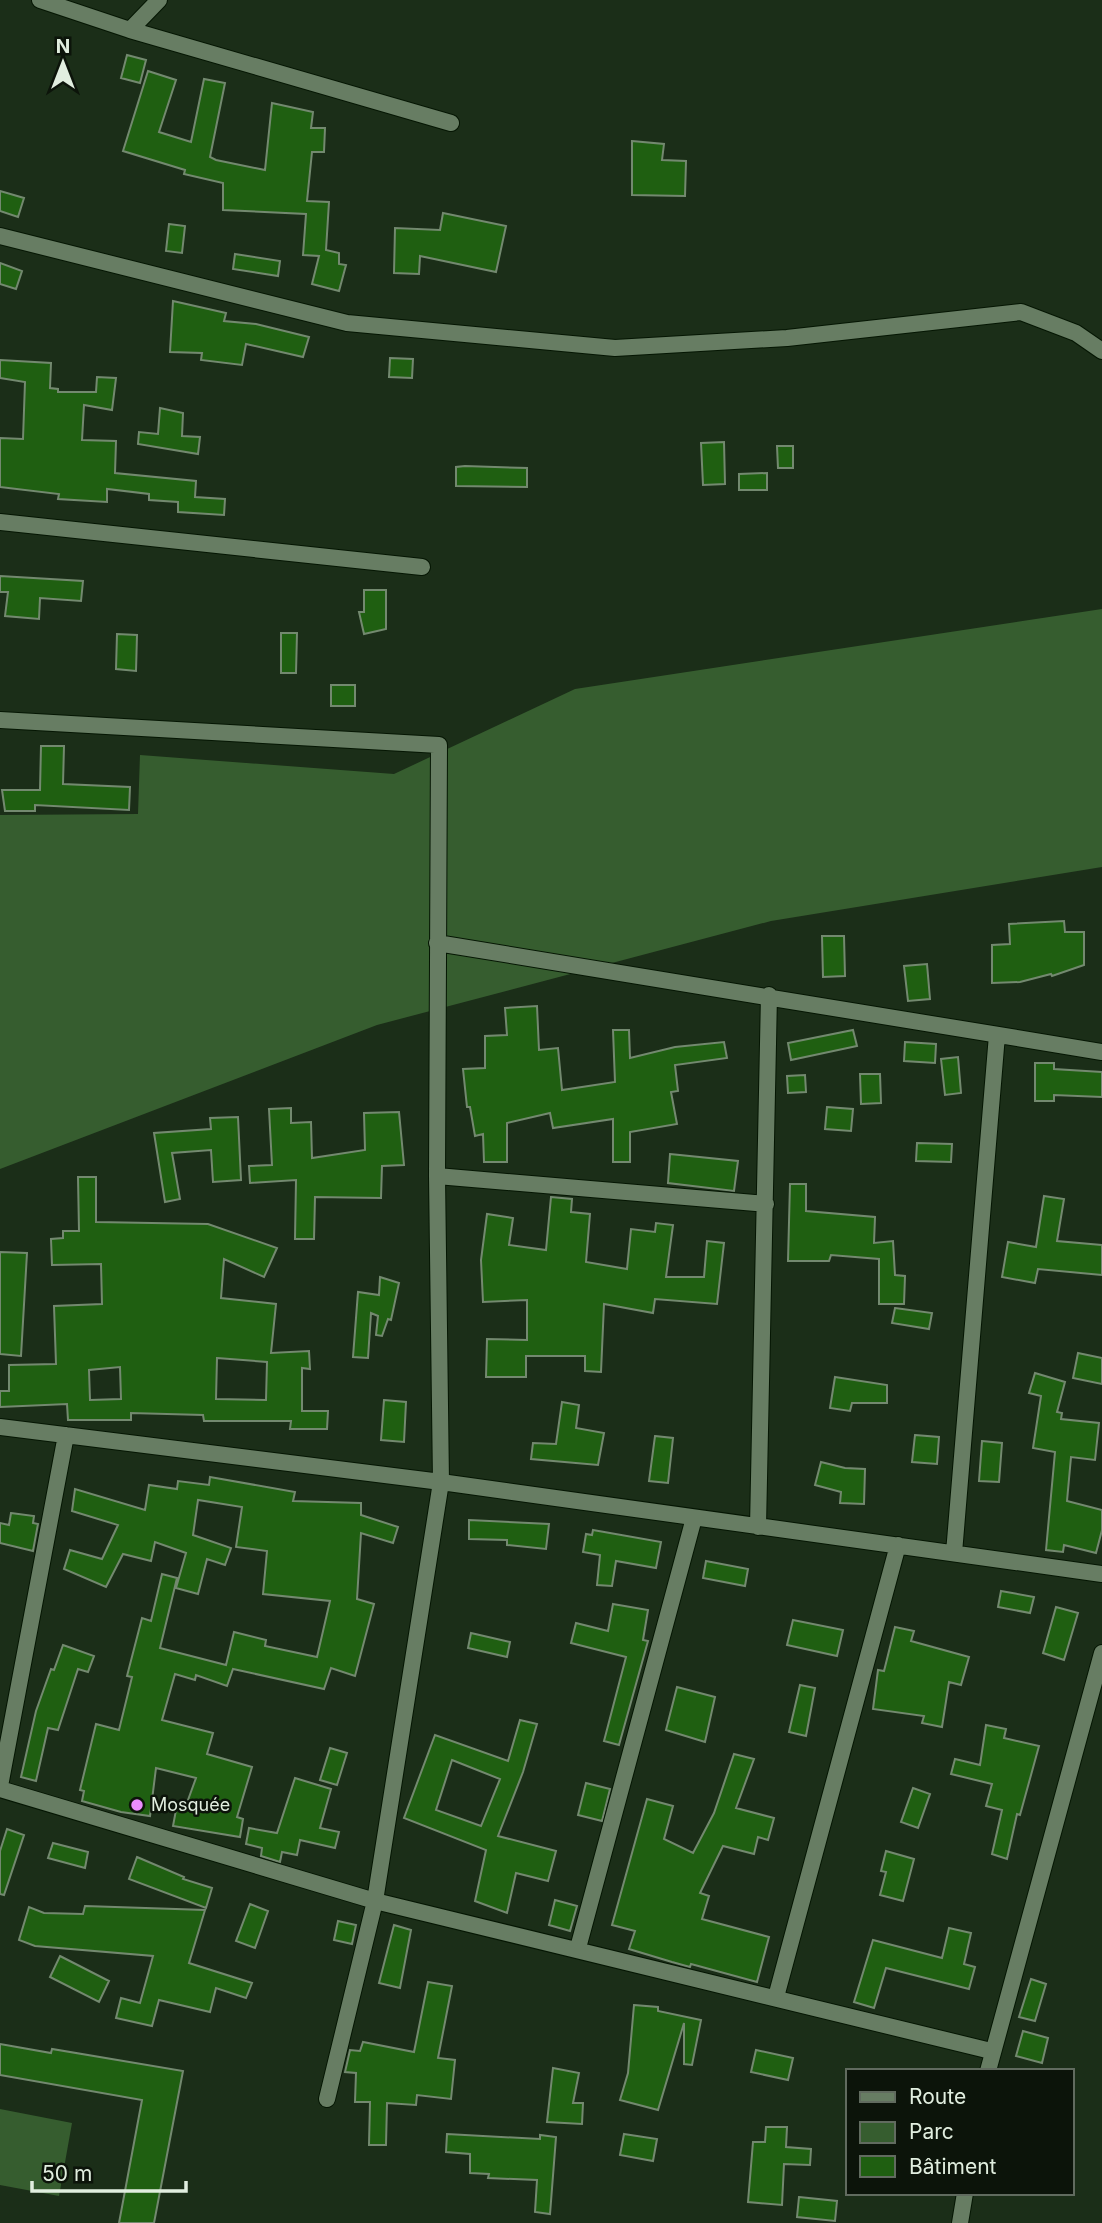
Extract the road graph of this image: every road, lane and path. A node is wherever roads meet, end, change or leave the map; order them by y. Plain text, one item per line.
1 (40, 0) edge
2 (159, 0) edge
3 (130, 30) junction
4 (451, 123) dead end
5 (0, 236) edge
6 (1102, 351) edge
7 (0, 522) edge
8 (422, 567) dead end
9 (0, 720) edge
10 (437, 943) junction
11 (769, 995) junction
12 (997, 1035) junction
13 (1102, 1052) edge
14 (437, 1176) junction
15 (766, 1204) junction
16 (0, 1427) edge
17 (66, 1435) junction
18 (441, 1482) junction
19 (694, 1518) junction
20 (758, 1527) junction
21 (898, 1545) junction
22 (954, 1553) junction
23 (1102, 1574) edge
24 (1102, 1654) edge
25 (0, 1787) edge
26 (375, 1901) junction
27 (578, 1948) junction
28 (776, 1997) junction
29 (991, 2051) junction
30 (988, 2069) edge
31 (327, 2099) dead end
32 (965, 2195) edge
33 (960, 2223) edge

1 - 3 street
2 - 3 street
3 - 4 street
5 - 6 street
7 - 8 street
9 - 10 street
10 - 11 street
10 - 14 street
11 - 12 street
11 - 15 street
12 - 13 street
12 - 22 street
14 - 15 street
14 - 18 street
15 - 20 street
16 - 17 street
17 - 18 street
17 - 25 street
18 - 19 street
18 - 26 street
19 - 20 street
19 - 27 street
20 - 21 street
21 - 22 street
21 - 28 street
22 - 23 street
24 - 29 street
25 - 26 street
26 - 27 street
26 - 31 street
27 - 28 street
28 - 29 street
29 - 30 street
32 - 33 street

